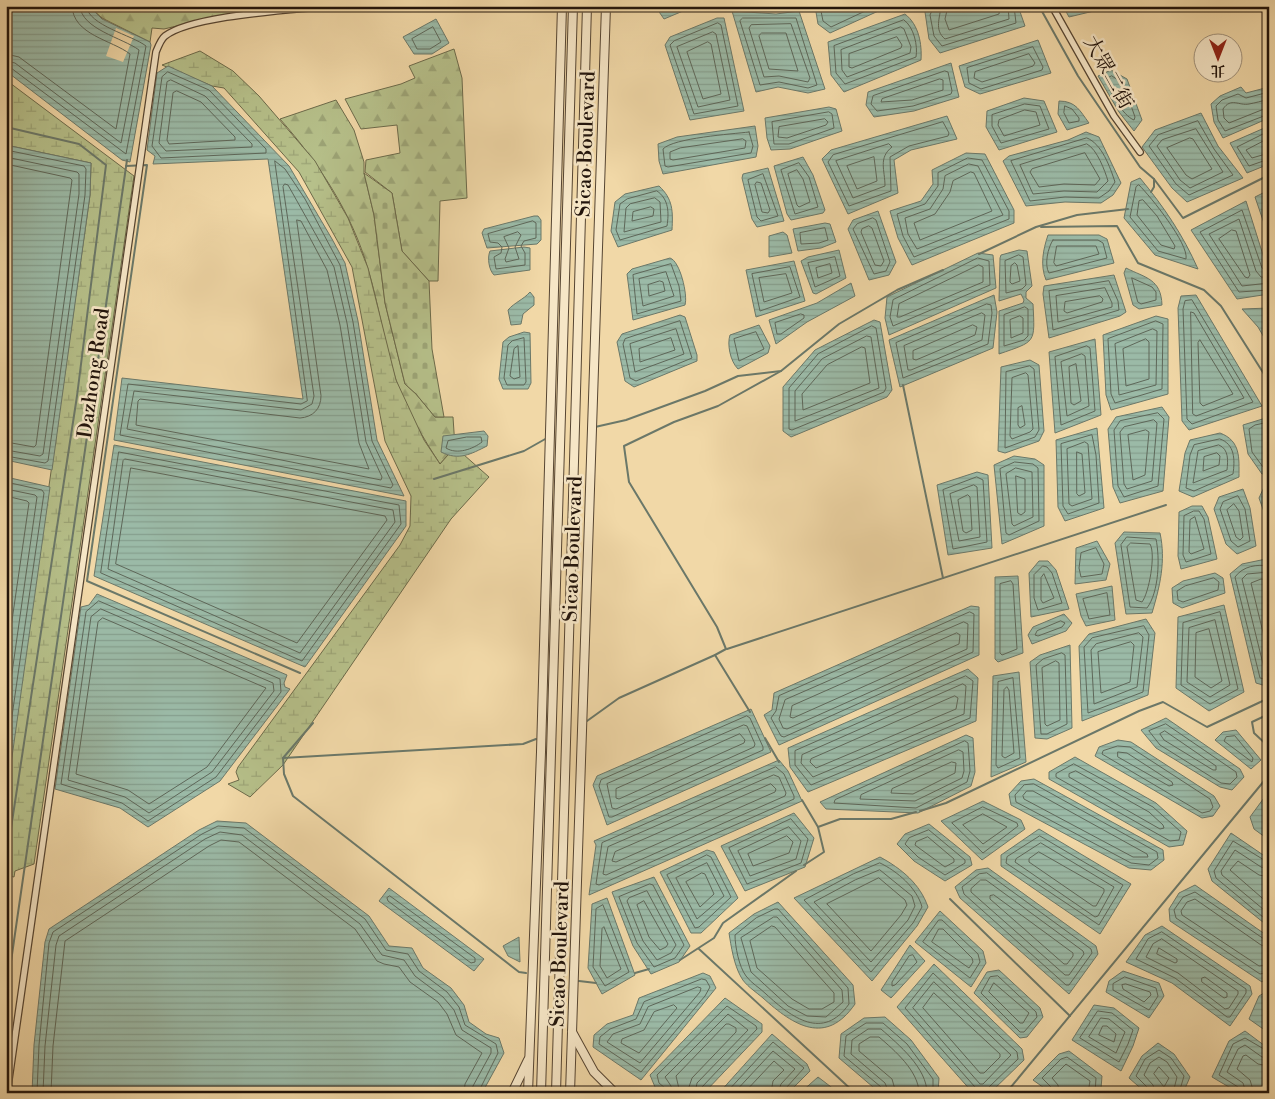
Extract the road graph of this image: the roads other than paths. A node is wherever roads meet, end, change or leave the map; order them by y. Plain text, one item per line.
1 (329, 6) edge
2 (562, 6) edge
3 (573, 6) edge
4 (587, 6) edge
5 (606, 6) edge
6 (1052, 6) edge
7 (1140, 152) dead end
8 (572, 1032) junction
9 (530, 1056) junction
10 (7, 1093) edge
11 (512, 1093) edge
12 (528, 1093) edge
13 (541, 1093) edge
14 (556, 1093) edge
15 (570, 1093) edge
16 (615, 1093) edge

1 - 10 street
2 - 9 street, Sicao Boulevard
3 - 13 street, Sicao Boulevard
4 - 14 street, Sicao Boulevard
5 - 8 street, Sicao Boulevard
6 - 7 street, 大眾二街
8 - 15 street, Sicao Boulevard
8 - 16 street
9 - 11 street
9 - 12 street, Sicao Boulevard

